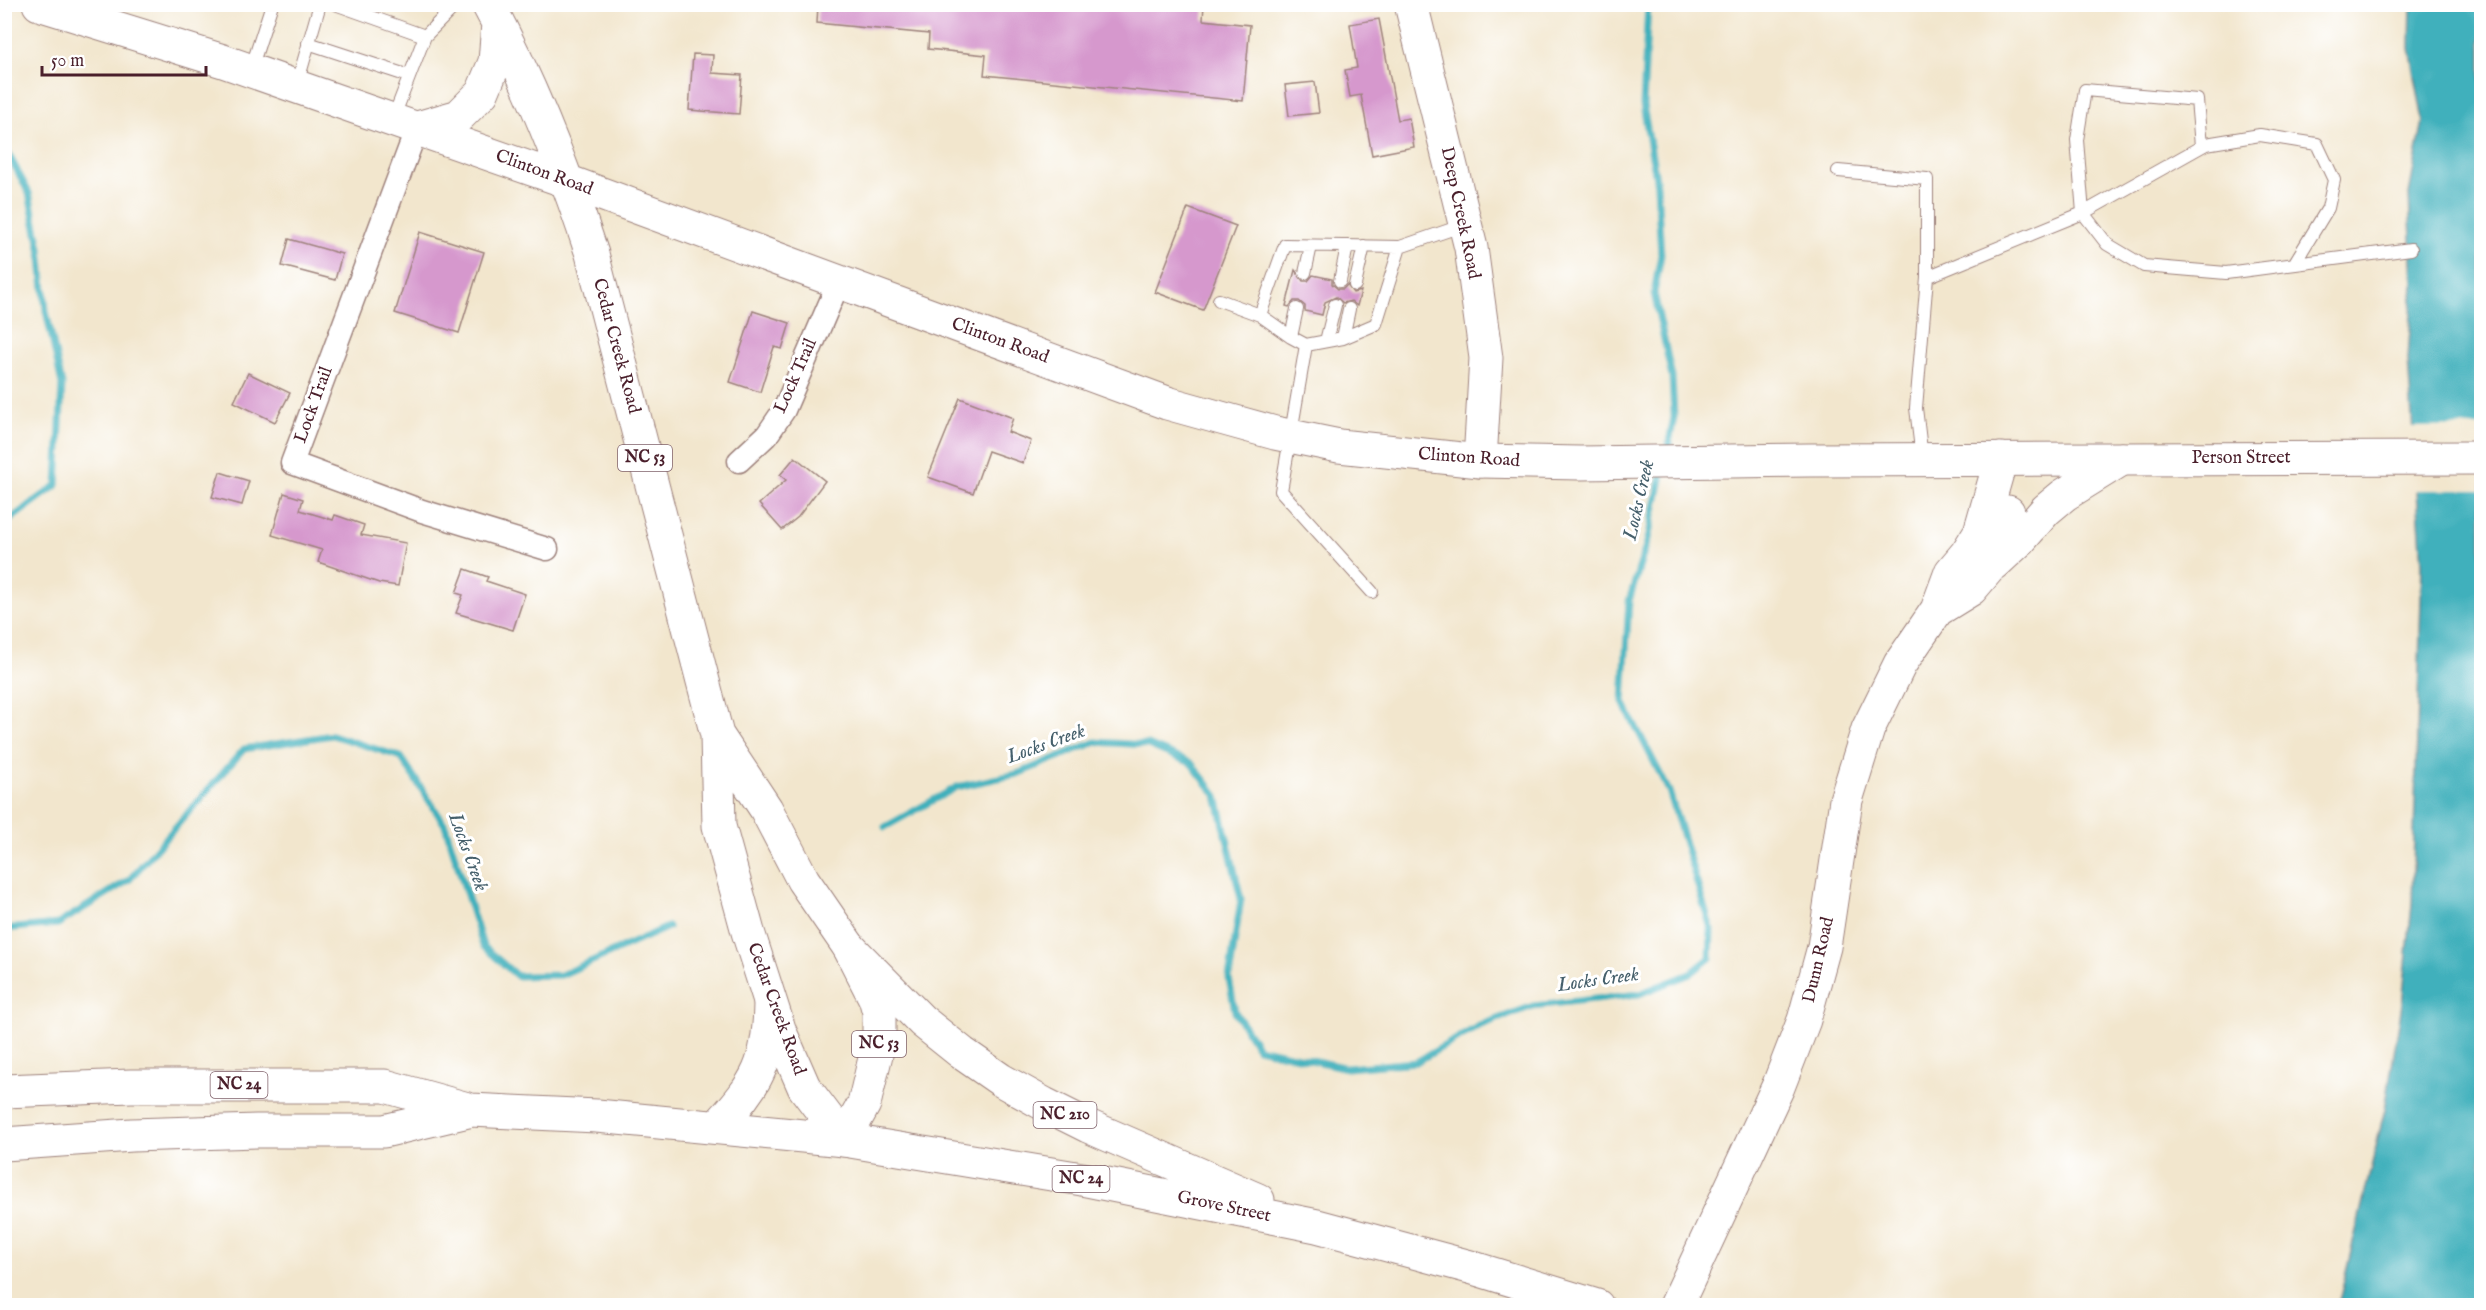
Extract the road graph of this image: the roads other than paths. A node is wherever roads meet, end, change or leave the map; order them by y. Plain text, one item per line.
1 (39, 4) edge
2 (272, 4) edge
3 (320, 4) edge
4 (335, 4) edge
5 (457, 4) edge
6 (1411, 4) edge
7 (93, 12) edge
8 (493, 14) edge
9 (424, 36) junction
10 (308, 43) junction
11 (251, 70) junction
12 (409, 76) junction
13 (296, 86) junction
14 (405, 124) junction
15 (2200, 147) junction
16 (1838, 171) dead end
17 (568, 182) junction
18 (2083, 213) junction
19 (1466, 224) junction
20 (1311, 246) junction
21 (1347, 246) junction
22 (1364, 246) junction
23 (1400, 247) junction
24 (2411, 249) dead end
25 (2294, 264) junction
26 (1305, 273) dead end
27 (1927, 277) junction
28 (1340, 281) dead end
29 (838, 282) junction
30 (1355, 285) dead end
31 (1219, 300) dead end
32 (1335, 305) dead end
33 (1297, 309) dead end
34 (1349, 309) dead end
35 (1260, 315) junction
36 (1291, 337) junction
37 (1343, 338) junction
38 (1326, 341) junction
39 (1306, 345) junction
40 (1291, 437) junction
41 (2481, 458) edge
42 (1922, 459) junction
43 (2001, 459) junction
44 (2122, 459) junction
45 (739, 461) dead end
46 (1480, 461) junction
47 (547, 549) dead end
48 (1988, 569) junction
49 (1372, 592) dead end
50 (1937, 610) junction
51 (717, 735) junction
52 (849, 947) junction
53 (770, 1004) junction
54 (4, 1091) edge
55 (471, 1110) junction
56 (718, 1126) junction
57 (844, 1140) junction
58 (4, 1144) edge
59 (1317, 1226) junction
60 (1556, 1298) edge
61 (1597, 1305) edge
62 (1676, 1305) edge

1 - 7 main road, Clinton Road
2 - 11 lane
3 - 10 lane
4 - 9 lane
5 - 9 lane
6 - 19 main road, Deep Creek Road
7 - 11 main road, Clinton Road
8 - 14 main road
8 - 17 main road, Cedar Creek Road / NC 53
9 - 12 lane
10 - 12 lane
10 - 13 lane
11 - 13 main road, Clinton Road
12 - 14 lane
13 - 14 main road, Clinton Road
14 - 17 main road, Clinton Road
14 - 47 street, Lock Trail
15 - 18 lane
15 - 18 lane
15 - 25 lane
16 - 27 lane
17 - 29 main road, Clinton Road
17 - 51 main road, Cedar Creek Road / NC 53
18 - 25 lane
18 - 27 lane
19 - 23 lane
19 - 46 main road, Deep Creek Road
20 - 21 lane
20 - 26 lane
20 - 35 lane
21 - 22 lane
21 - 28 lane
22 - 23 lane
22 - 30 lane
23 - 37 lane
24 - 25 lane
27 - 42 lane
29 - 40 main road, Clinton Road
29 - 45 street, Lock Trail
31 - 35 lane
32 - 38 lane
33 - 36 lane
34 - 37 lane
35 - 36 lane
36 - 39 lane
37 - 38 lane
38 - 39 lane
39 - 40 lane
40 - 46 main road, Clinton Road
40 - 49 lane
41 - 44 main road, Person Street
42 - 43 main road, Clinton Road
42 - 46 main road, Clinton Road
43 - 44 main road, Person Street
43 - 48 main road, Dunn Road
43 - 50 main road, Dunn Road
44 - 48 main road
48 - 50 main road, Dunn Road
50 - 62 main road, Dunn Road
51 - 52 main road, Cedar Creek Road / NC 53
51 - 53 main road, Cedar Creek Road / NC 53
52 - 57 main road, Cedar Creek Road / NC 53
52 - 59 main road, NC 210
53 - 56 main road
53 - 57 main road, Cedar Creek Road / NC 53
54 - 55 main road, NC 24
55 - 56 main road, NC 24
55 - 58 main road, NC 24
56 - 57 main road, NC 24
57 - 59 main road, Grove Street / NC 24
59 - 60 main road, Grove Street / NC 24
60 - 61 main road, Grove Street / NC 24

